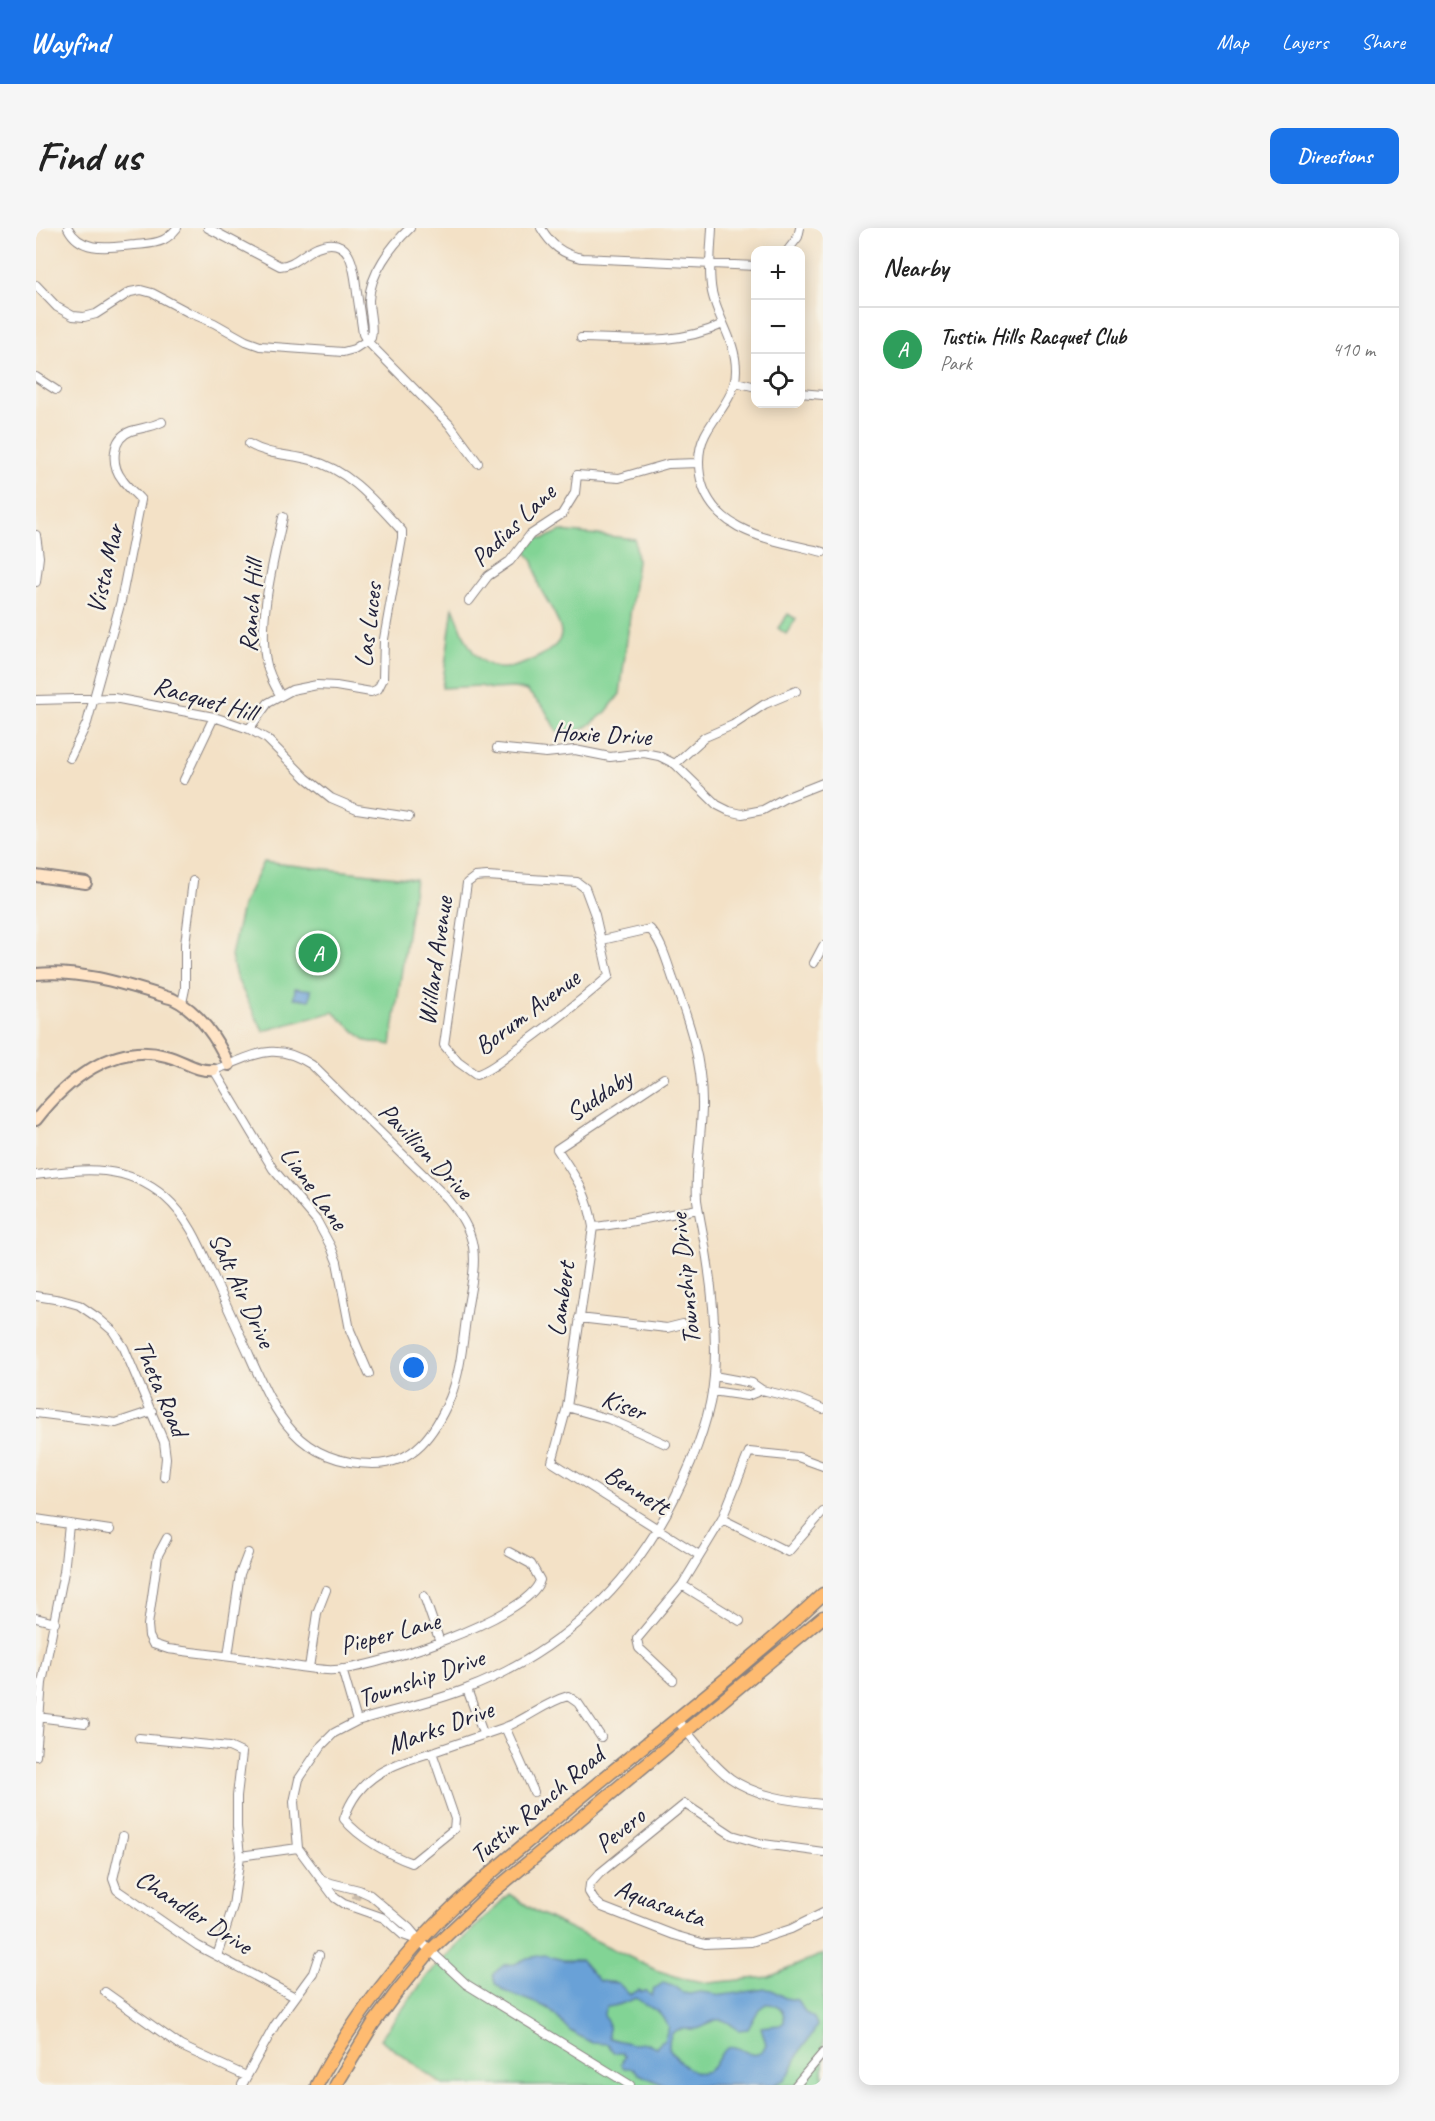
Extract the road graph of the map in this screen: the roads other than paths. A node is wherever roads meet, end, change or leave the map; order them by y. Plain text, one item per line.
1 (68, 228) edge
2 (177, 228) edge
3 (208, 228) edge
4 (410, 228) edge
5 (541, 228) edge
6 (712, 228) edge
7 (800, 228) edge
8 (791, 246) edge
9 (711, 263) junction
10 (751, 266) edge
11 (36, 285) edge
12 (723, 324) junction
13 (580, 338) dead end
14 (367, 341) junction
15 (36, 378) edge
16 (736, 382) junction
17 (751, 386) edge
18 (56, 390) dead end
19 (805, 393) edge
20 (823, 395) edge
21 (162, 422) dead end
22 (249, 444) dead end
23 (478, 463) dead end
24 (698, 463) junction
25 (283, 517) dead end
26 (36, 535) edge
27 (823, 552) edge
28 (36, 582) edge
29 (469, 601) dead end
30 (796, 692) dead end
31 (280, 695) junction
32 (93, 698) junction
33 (36, 700) edge
34 (213, 717) junction
35 (249, 729) junction
36 (496, 748) dead end
37 (70, 758) dead end
38 (675, 764) junction
39 (184, 780) dead end
40 (823, 783) edge
41 (409, 817) dead end
42 (36, 876) edge
43 (193, 881) dead end
44 (86, 883) dead end
45 (602, 940) junction
46 (823, 946) edge
47 (814, 963) dead end
48 (36, 974) edge
49 (182, 1003) junction
50 (444, 1044) joint
51 (229, 1065) junction
52 (214, 1070) junction
53 (664, 1078) dead end
54 (36, 1120) edge
55 (557, 1149) joint
56 (36, 1175) edge
57 (698, 1209) junction
58 (592, 1227) junction
59 (36, 1296) edge
60 (579, 1318) junction
61 (683, 1324) dead end
62 (369, 1374) dead end
63 (714, 1376) junction
64 (762, 1390) junction
65 (712, 1391) junction
66 (567, 1407) junction
67 (823, 1409) edge
68 (152, 1412) junction
69 (36, 1413) edge
70 (666, 1444) dead end
71 (552, 1462) joint
72 (387, 1463) joint
73 (823, 1466) edge
74 (164, 1477) dead end
75 (823, 1512) edge
76 (36, 1519) edge
77 (722, 1519) junction
78 (69, 1525) junction
79 (659, 1529) junction
80 (110, 1530) dead end
81 (166, 1538) dead end
82 (509, 1552) dead end
83 (248, 1553) dead end
84 (699, 1556) junction
85 (682, 1585) junction
86 (326, 1590) dead end
87 (823, 1594) edge
88 (424, 1596) dead end
89 (823, 1617) edge
90 (36, 1618) edge
91 (740, 1621) dead end
92 (55, 1623) junction
93 (440, 1642) junction
94 (228, 1656) junction
95 (309, 1668) junction
96 (342, 1669) junction
97 (673, 1680) dead end
98 (467, 1689) junction
99 (38, 1717) edge
100 (676, 1719) junction
101 (357, 1721) junction
102 (85, 1723) dead end
103 (505, 1727) junction
104 (687, 1731) junction
105 (483, 1733) junction
106 (601, 1737) dead end
107 (139, 1738) dead end
108 (432, 1752) junction
109 (36, 1756) edge
110 (534, 1792) dead end
111 (823, 1804) edge
112 (123, 1836) dead end
113 (298, 1848) junction
114 (823, 1852) edge
115 (240, 1856) junction
116 (323, 1881) junction
117 (589, 1892) joint
118 (823, 1913) edge
119 (420, 1941) junction
120 (431, 1950) junction
121 (218, 1956) junction
122 (319, 1956) dead end
123 (105, 1992) dead end
124 (295, 1997) junction
125 (823, 2053) edge
126 (246, 2076) junction
127 (242, 2085) edge
128 (317, 2085) edge
129 (336, 2085) edge
130 (630, 2085) edge
131 (796, 2085) edge

1 - 2 street
3 - 14 street
4 - 14 street
5 - 9 street
6 - 9 street
7 - 8 street
9 - 10 street
9 - 12 street
11 - 14 street
12 - 13 street
12 - 16 street
14 - 23 street
15 - 18 street
16 - 17 street
16 - 24 street
19 - 20 street
21 - 32 street, Vista Mar
22 - 31 street, Las Luces
24 - 27 street
24 - 29 street, Padias Lane
25 - 31 street, Ranch Hill
26 - 28 street
30 - 38 street
31 - 35 street, Las Luces
32 - 33 street, Racquet Hill
32 - 34 street, Racquet Hill
32 - 37 street, Vista Mar
34 - 35 street, Racquet Hill
34 - 39 street
35 - 41 street, Racquet Hill
36 - 38 street, Hoxie Drive
38 - 40 street, Hoxie Drive
42 - 44 street
43 - 49 street
45 - 50 street, Borum Avenue
45 - 50 street, Willard Avenue
45 - 57 street, Township Drive
46 - 47 street
48 - 49 street
49 - 51 street
51 - 52 street, Pavillion Drive
51 - 72 street, Pavillion Drive
52 - 54 street
52 - 62 street, Liane Lane
53 - 55 street, Suddaby
55 - 58 street, Lambert
56 - 72 street, Salt Air Drive
57 - 58 street
57 - 63 street, Township Drive
58 - 60 street, Lambert
59 - 68 street, Theta Road
60 - 61 street
60 - 66 street, Lambert
63 - 64 street
63 - 65 street, Township Drive
64 - 65 street
64 - 67 street
65 - 79 street, Township Drive
66 - 70 street, Kiser
66 - 71 street, Lambert
68 - 69 street
68 - 74 street, Theta Road
71 - 79 street, Bennett
73 - 77 street
75 - 77 street
76 - 78 street
77 - 84 street
78 - 80 street
78 - 92 street
79 - 84 street, Bennett
79 - 98 street, Township Drive
81 - 94 street, Pieper Lane
82 - 93 street, Pieper Lane
83 - 94 street
84 - 85 street
85 - 91 street
85 - 97 street
86 - 95 street
87 - 100 main road, Tustin Ranch Road
88 - 93 street
89 - 104 main road, Tustin Ranch Road
90 - 92 street
92 - 99 street
93 - 96 street, Pieper Lane
94 - 95 street, Pieper Lane
95 - 96 street, Pieper Lane
96 - 101 street
98 - 101 street, Township Drive
98 - 105 street
99 - 102 street
99 - 109 street
100 - 104 street
100 - 119 main road, Tustin Ranch Road
101 - 113 street, Township Drive
103 - 105 street, Marks Drive
103 - 106 street, Marks Drive
103 - 110 street
104 - 111 street
104 - 120 main road, Tustin Ranch Road
105 - 108 street, Marks Drive
107 - 115 street
108 - 108 street, Marks Drive
112 - 121 street, Chandler Drive
113 - 115 street
113 - 116 street
114 - 117 street, Pevero
115 - 121 street
116 - 119 street
116 - 119 street
117 - 118 street, Aquasanta
119 - 120 street
119 - 128 main road, Tustin Ranch Road
120 - 129 main road, Tustin Ranch Road
120 - 130 street
121 - 124 street, Chandler Drive
122 - 124 street
123 - 126 street
124 - 126 street
125 - 131 street
126 - 127 street

